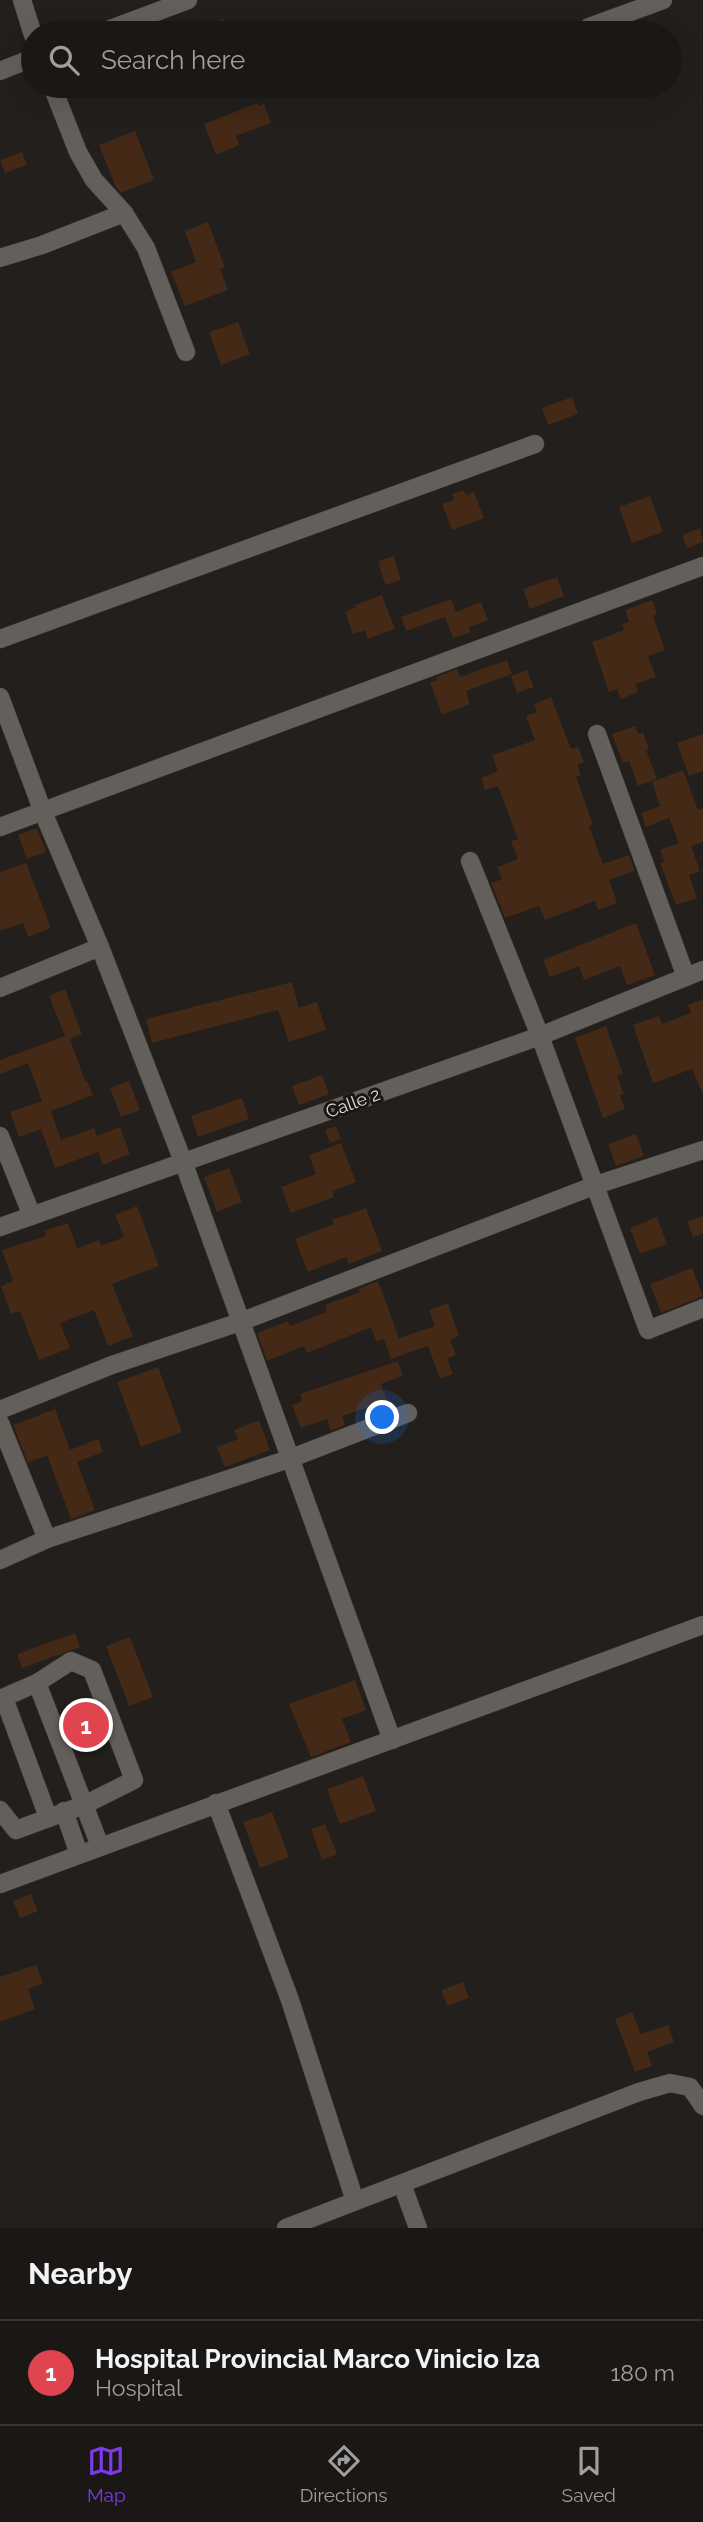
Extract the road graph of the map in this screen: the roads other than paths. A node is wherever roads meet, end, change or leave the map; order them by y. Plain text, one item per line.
1 (22, 0) edge
2 (188, 0) edge
3 (663, 0) edge
4 (29, 21) edge
5 (132, 21) edge
6 (605, 21) edge
7 (21, 63) edge
8 (0, 71) edge
9 (57, 98) edge
10 (124, 213) junction
11 (0, 258) edge
12 (186, 352) dead end
13 (536, 444) dead end
14 (703, 566) edge
15 (0, 639) edge
16 (0, 697) edge
17 (597, 734) dead end
18 (43, 812) junction
19 (0, 827) edge
20 (470, 861) dead end
21 (100, 947) junction
22 (695, 973) edge
23 (0, 988) edge
24 (540, 1036) junction
25 (0, 1136) edge
26 (703, 1150) edge
27 (184, 1164) junction
28 (596, 1185) junction
29 (32, 1216) junction
30 (0, 1227) edge
31 (703, 1308) edge
32 (240, 1322) junction
33 (0, 1410) edge
34 (408, 1413) dead end
35 (0, 1423) edge
36 (289, 1459) junction
37 (47, 1539) junction
38 (0, 1560) edge
39 (703, 1625) edge
40 (37, 1684) junction
41 (2, 1698) edge
42 (392, 1740) junction
43 (216, 1802) junction
44 (84, 1805) junction
45 (0, 1810) edge
46 (56, 1814) junction
47 (100, 1846) junction
48 (79, 1854) junction
49 (0, 1884) edge
50 (703, 2106) edge
51 (402, 2183) junction
52 (355, 2201) junction
53 (286, 2228) edge
54 (418, 2228) edge

1 - 4 street
2 - 5 street
3 - 6 street
7 - 8 street
9 - 10 street
10 - 11 street
10 - 12 street
13 - 15 street
14 - 18 street
16 - 18 street
17 - 22 street
18 - 19 street
18 - 21 street
20 - 24 street
21 - 23 street
21 - 27 street
22 - 24 street, Calle 2
24 - 27 street, Calle 2
24 - 28 street
25 - 29 street
26 - 28 street
27 - 29 street, Calle 2
27 - 32 street
28 - 31 street
28 - 32 street
29 - 30 street, Calle 2
32 - 33 street
32 - 36 street
34 - 36 street
35 - 37 street
36 - 37 street
36 - 42 street
37 - 38 street
39 - 42 street
40 - 41 street
40 - 44 street
40 - 44 street
41 - 46 street
42 - 43 street
43 - 47 street
43 - 52 street
44 - 46 street
44 - 47 street
45 - 46 street
46 - 48 street
47 - 48 street
48 - 49 street
50 - 51 street
51 - 52 street
51 - 54 street
52 - 53 street

